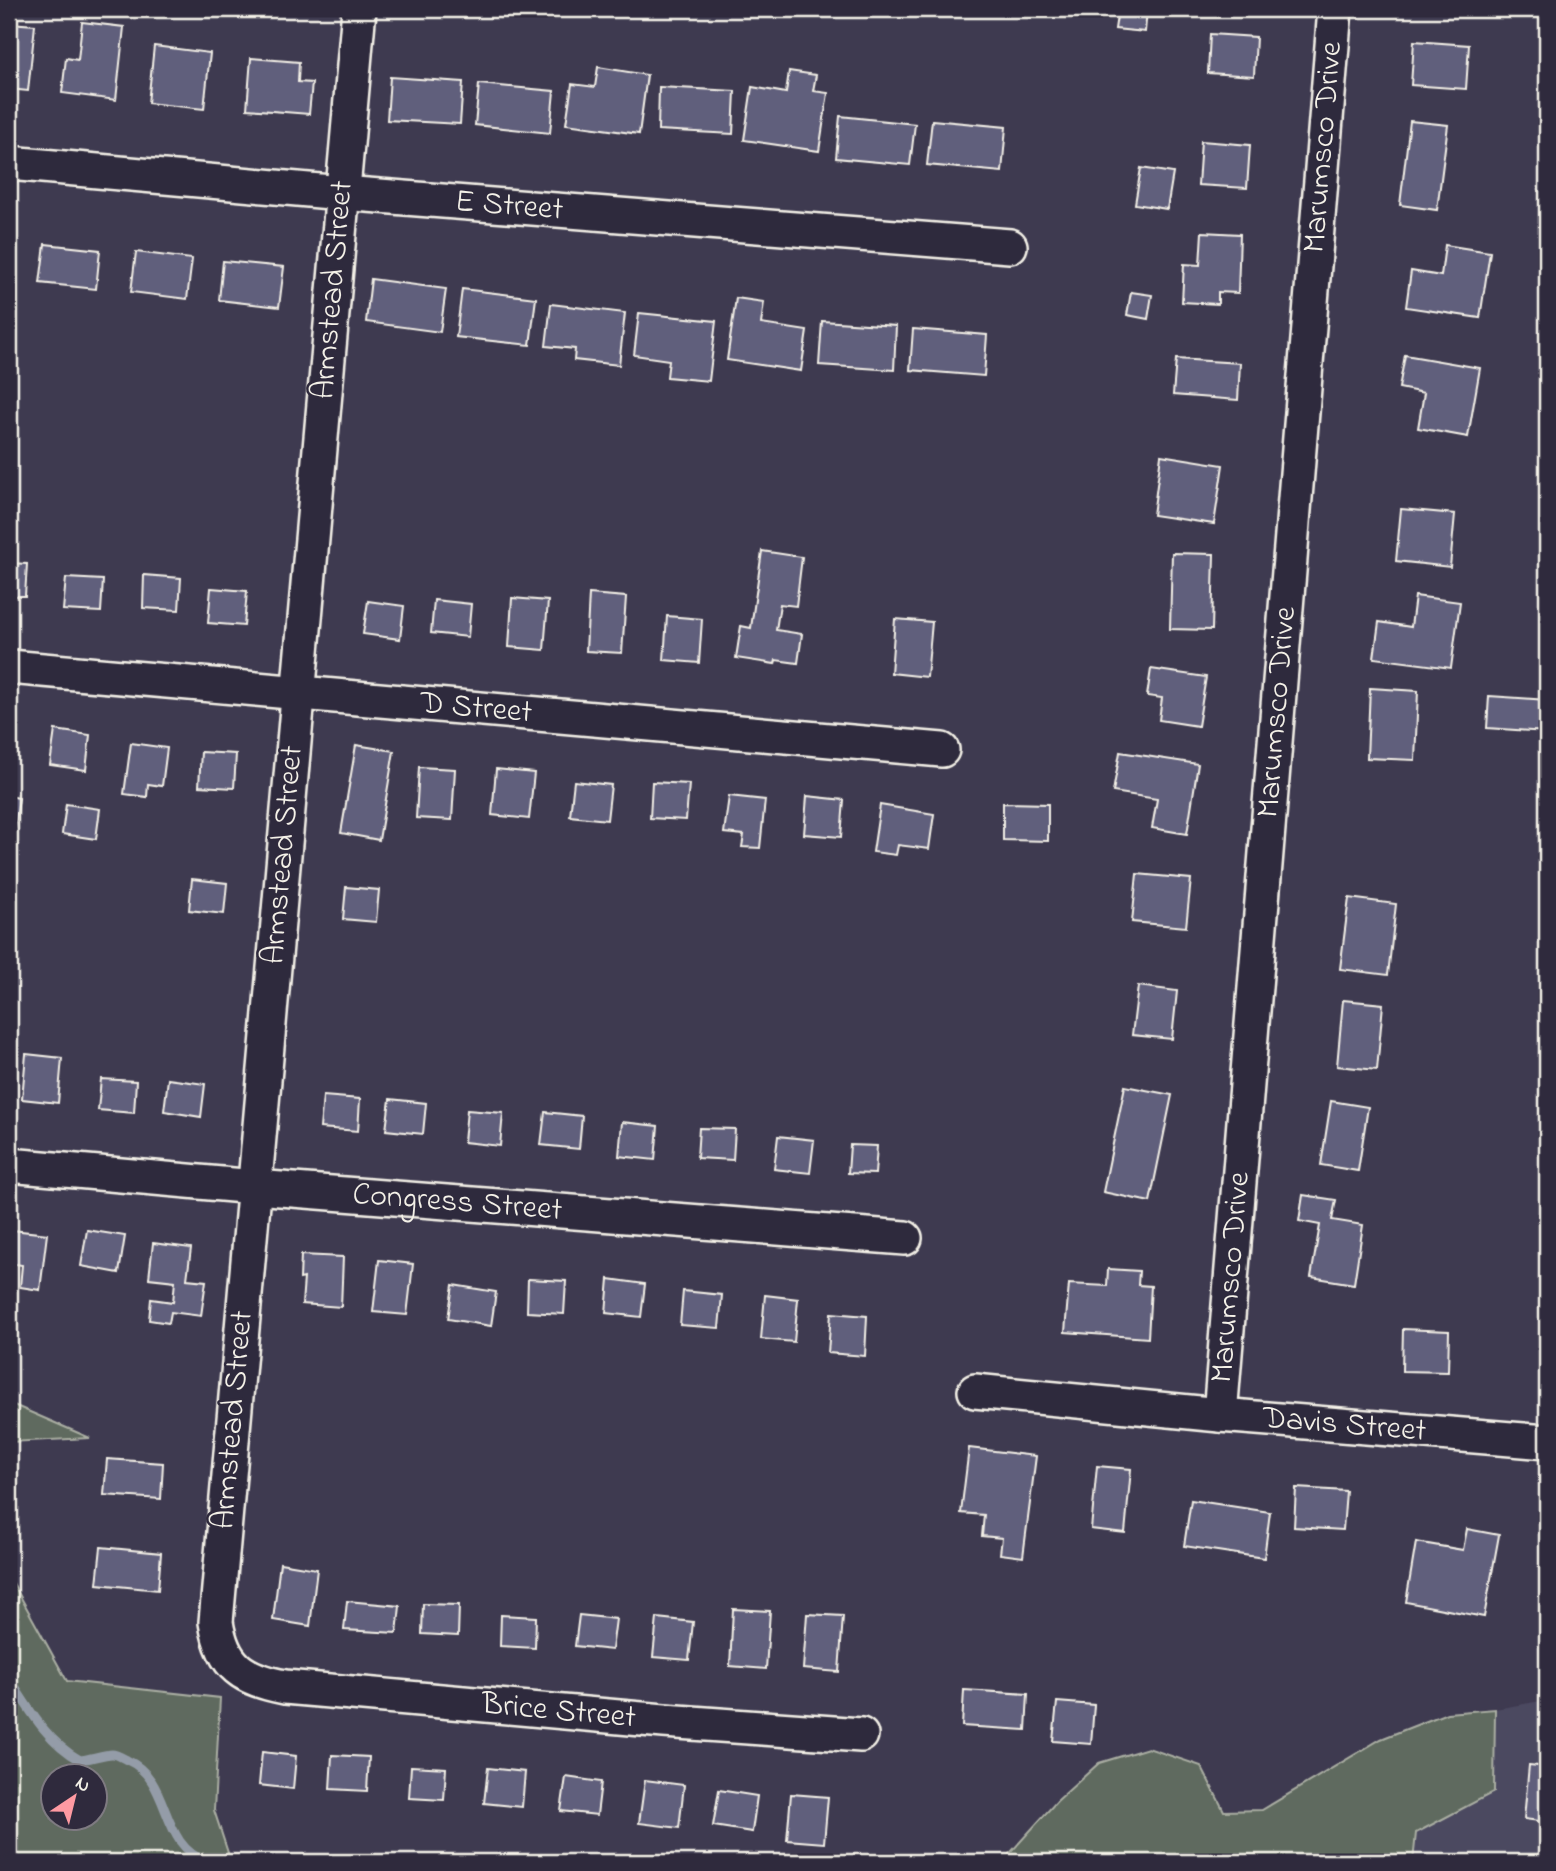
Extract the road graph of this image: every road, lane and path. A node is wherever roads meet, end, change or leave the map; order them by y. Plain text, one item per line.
1 (359, 9) edge
2 (1335, 9) edge
3 (9, 163) edge
4 (342, 193) junction
5 (1010, 246) dead end
6 (9, 667) edge
7 (299, 692) junction
8 (942, 751) dead end
9 (9, 1165) edge
10 (255, 1187) junction
11 (905, 1238) dead end
12 (975, 1391) dead end
13 (1220, 1415) junction
14 (1547, 1442) edge
15 (259, 1682) joint
16 (861, 1735) dead end

1 - 4 street, Armstead Street
2 - 13 street, Marumsco Drive
3 - 4 street, E Street
4 - 5 street, E Street
4 - 7 street, Armstead Street
6 - 7 street, D Street
7 - 8 street, D Street
7 - 10 street, Armstead Street
9 - 10 street, Congress Street
10 - 11 street, Congress Street
10 - 15 street, Armstead Street
12 - 13 street, Davis Street
13 - 14 street, Davis Street
15 - 16 street, Brice Street

